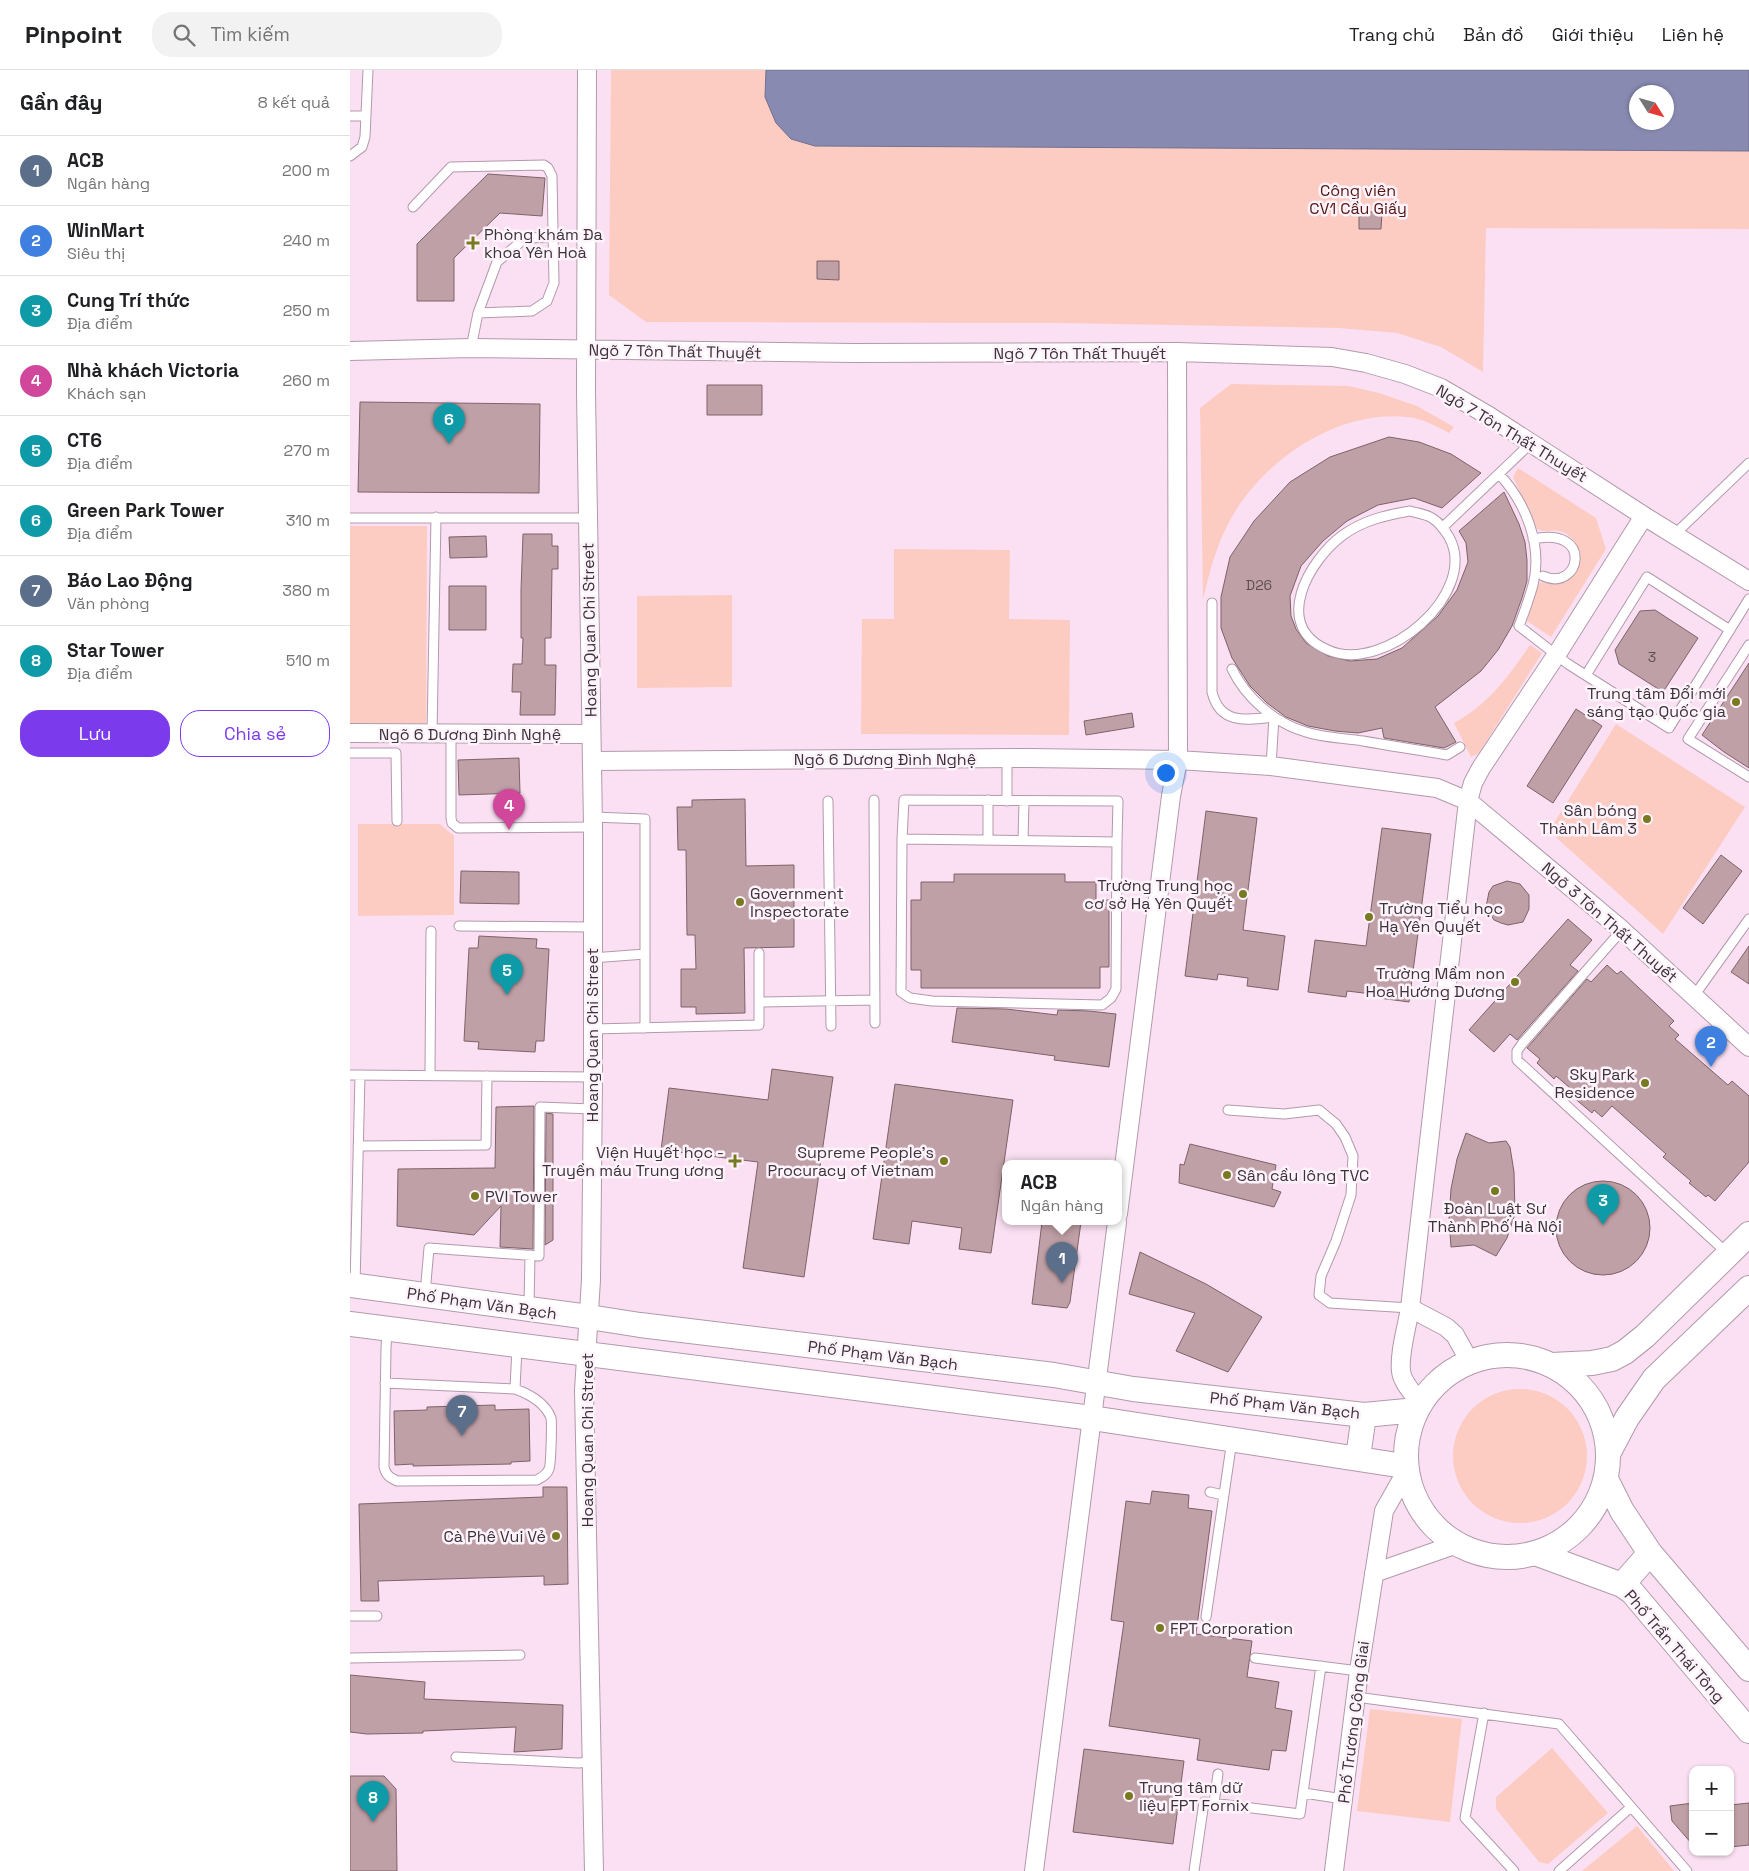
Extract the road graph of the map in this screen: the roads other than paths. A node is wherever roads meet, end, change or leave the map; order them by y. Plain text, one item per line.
1 (368, 70) edge
2 (586, 70) edge
3 (350, 116) edge
4 (366, 116) junction
5 (350, 156) edge
6 (413, 207) dead end
7 (552, 236) junction
8 (478, 313) junction
9 (471, 348) junction
10 (586, 350) junction
11 (350, 351) edge
12 (1177, 352) junction
13 (1531, 444) junction
14 (1749, 464) edge
15 (1499, 474) junction
16 (1644, 516) junction
17 (436, 517) junction
18 (350, 518) edge
19 (587, 518) junction
20 (1443, 527) junction
21 (1674, 535) junction
22 (1533, 539) junction
23 (1543, 576) dead end
24 (1749, 581) edge
25 (1749, 599) edge
26 (1212, 603) dead end
27 (1730, 630) junction
28 (1749, 645) edge
29 (1551, 650) junction
30 (1232, 669) dead end
31 (1586, 675) junction
32 (1274, 716) junction
33 (350, 733) edge
34 (432, 734) junction
35 (451, 734) junction
36 (590, 734) junction
37 (1460, 747) dead end
38 (350, 753) edge
39 (1007, 758) junction
40 (1178, 760) junction
41 (592, 761) junction
42 (1271, 766) junction
43 (1749, 777) edge
44 (874, 800) dead end
45 (988, 800) junction
46 (1007, 800) junction
47 (828, 801) dead end
48 (1024, 801) junction
49 (1468, 801) junction
50 (397, 821) dead end
51 (593, 822) junction
52 (902, 839) junction
53 (988, 840) junction
54 (1023, 840) junction
55 (1117, 842) junction
56 (1749, 919) edge
57 (460, 926) dead end
58 (592, 928) junction
59 (431, 930) dead end
60 (1622, 930) junction
61 (759, 953) dead end
62 (645, 954) junction
63 (592, 958) junction
64 (1694, 996) junction
65 (875, 1000) junction
66 (831, 1001) junction
67 (759, 1002) junction
68 (875, 1023) dead end
69 (831, 1026) dead end
70 (645, 1028) junction
71 (592, 1029) junction
72 (1749, 1047) edge
73 (355, 1075) edge
74 (430, 1075) junction
75 (487, 1076) junction
76 (593, 1077) junction
77 (592, 1109) junction
78 (1228, 1110) dead end
79 (358, 1146) junction
80 (1122, 1183) edge
81 (1117, 1225) edge
82 (1749, 1234) edge
83 (1729, 1254) junction
84 (530, 1255) junction
85 (352, 1285) edge
86 (1749, 1288) edge
87 (425, 1296) junction
88 (1410, 1308) junction
89 (529, 1310) junction
90 (589, 1317) junction
91 (350, 1324) edge
92 (388, 1329) junction
93 (517, 1346) junction
94 (586, 1353) junction
95 (1470, 1362) junction
96 (1552, 1365) junction
97 (1097, 1382) junction
98 (386, 1383) junction
99 (515, 1389) junction
100 (1419, 1407) junction
101 (1364, 1414) junction
102 (1092, 1418) junction
103 (1232, 1440) junction
104 (1608, 1454) junction
105 (1358, 1457) junction
106 (1405, 1469) junction
107 (1606, 1479) junction
108 (1210, 1492) dead end
109 (1223, 1495) junction
110 (1457, 1544) junction
111 (1535, 1553) junction
112 (1650, 1553) junction
113 (1374, 1573) junction
114 (1622, 1585) junction
115 (350, 1616) edge
116 (377, 1616) dead end
117 (1206, 1617) dead end
118 (520, 1655) dead end
119 (350, 1658) edge
120 (1256, 1658) dead end
121 (1321, 1666) junction
122 (1749, 1669) edge
123 (1359, 1671) junction
124 (1356, 1698) junction
125 (1484, 1713) junction
126 (1749, 1731) edge
127 (456, 1757) dead end
128 (591, 1762) junction
129 (1218, 1774) dead end
130 (1304, 1792) junction
131 (1343, 1799) junction
132 (1214, 1803) junction
133 (1631, 1807) junction
134 (594, 1871) edge
135 (1034, 1871) edge
136 (1194, 1871) edge
137 (1334, 1871) edge
138 (1514, 1871) edge
139 (1558, 1871) edge
140 (1687, 1871) edge

1 - 4 lane
2 - 10 street, Hoang Quan Chi Street
3 - 4 lane
4 - 5 lane
6 - 7 lane
7 - 8 lane
7 - 8 lane
8 - 9 lane
9 - 10 street, Ngõ 7 Tôn Thất Thuyết
9 - 11 street, Ngõ 7 Tôn Thất Thuyết
10 - 12 street, Ngõ 7 Tôn Thất Thuyết
10 - 19 street, Hoang Quan Chi Street
12 - 13 street, Ngõ 7 Tôn Thất Thuyết
12 - 40 street
13 - 15 lane
13 - 16 street, Ngõ 7 Tôn Thất Thuyết
14 - 21 lane
15 - 20 lane
15 - 22 lane
16 - 21 street, Ngõ 7 Tôn Thất Thuyết
16 - 29 street
17 - 18 lane
17 - 19 lane
17 - 34 lane
19 - 36 street, Hoang Quan Chi Street
20 - 20 lane
21 - 24 street, Ngõ 7 Tôn Thất Thuyết
22 - 23 lane
22 - 29 lane
25 - 27 lane
26 - 32 lane
27 - 31 lane
27 - 31 lane
28 - 43 lane
29 - 31 lane
29 - 49 street
30 - 32 lane
32 - 37 lane
32 - 42 lane
33 - 34 street, Ngõ 6 Dương Đình Nghệ
34 - 35 street, Ngõ 6 Dương Đình Nghệ
35 - 36 street, Ngõ 6 Dương Đình Nghệ
35 - 51 lane
36 - 41 street, Hoang Quan Chi Street
38 - 50 lane
39 - 40 street, Ngõ 6 Dương Đình Nghệ
39 - 41 street, Ngõ 6 Dương Đình Nghệ
39 - 46 lane
40 - 42 street, Ngõ 6 Dương Đình Nghệ
40 - 80 street
41 - 51 street, Hoang Quan Chi Street
42 - 49 street, Ngõ 3 Tôn Thất Thuyết
44 - 65 lane
45 - 46 lane
45 - 52 lane
45 - 53 lane
46 - 48 lane
47 - 66 lane
48 - 54 lane
48 - 55 lane
49 - 60 street, Ngõ 3 Tôn Thất Thuyết
49 - 88 street
51 - 58 street, Hoang Quan Chi Street
51 - 62 lane
52 - 53 lane
52 - 55 lane
53 - 54 lane
54 - 55 lane
56 - 64 lane
57 - 58 lane
58 - 63 street, Hoang Quan Chi Street
59 - 74 lane
60 - 64 street, Ngõ 3 Tôn Thất Thuyết
60 - 83 lane
61 - 67 lane
62 - 63 lane
62 - 70 lane
63 - 71 street, Hoang Quan Chi Street
64 - 72 street, Ngõ 3 Tôn Thất Thuyết
65 - 66 lane
65 - 68 lane
66 - 67 lane
66 - 69 lane
67 - 70 lane
70 - 71 lane
71 - 76 street, Hoang Quan Chi Street
73 - 74 lane
73 - 79 lane
74 - 75 lane
75 - 76 lane
75 - 79 lane
76 - 77 street, Hoang Quan Chi Street
77 - 84 lane
77 - 90 street, Hoang Quan Chi Street
78 - 88 lane
79 - 85 lane
81 - 97 street
82 - 83 main road
83 - 96 main road
84 - 87 lane
84 - 89 lane
85 - 87 main road, Phố Phạm Văn Bạch
86 - 104 main road
87 - 89 main road, Phố Phạm Văn Bạch
88 - 95 street
88 - 100 street
89 - 90 main road, Phố Phạm Văn Bạch
90 - 94 street, Hoang Quan Chi Street
90 - 97 main road, Phố Phạm Văn Bạch
91 - 92 main road
92 - 93 main road
92 - 98 lane
93 - 94 main road
93 - 99 lane
94 - 102 main road
94 - 128 street, Hoang Quan Chi Street
95 - 96 main road
95 - 100 main road
96 - 104 main road
97 - 101 main road, Phố Phạm Văn Bạch
97 - 102 street
98 - 99 lane
98 - 99 lane
100 - 101 main road, Phố Phạm Văn Bạch
100 - 106 main road
101 - 105 main road
102 - 103 main road
102 - 135 street
103 - 105 main road
103 - 109 lane
104 - 107 main road
105 - 106 main road
106 - 110 main road
106 - 113 street, Phố Trương Công Giai
107 - 111 main road
107 - 112 main road
108 - 109 lane
109 - 117 lane
110 - 111 main road
110 - 113 street
111 - 114 main road, Phố Trần Thái Tông
112 - 114 main road
112 - 122 main road
113 - 123 street, Phố Trương Công Giai
114 - 126 main road, Phố Trần Thái Tông
115 - 116 lane
118 - 119 lane
120 - 121 lane
121 - 123 lane
121 - 130 lane
123 - 124 street, Phố Trương Công Giai
124 - 125 lane
124 - 131 street, Phố Trương Công Giai
125 - 133 lane
125 - 138 lane
127 - 128 lane
128 - 134 street, Hoang Quan Chi Street
129 - 132 lane
130 - 131 lane
130 - 132 lane
131 - 137 street, Phố Trương Công Giai
132 - 136 lane
133 - 139 lane
133 - 140 lane

